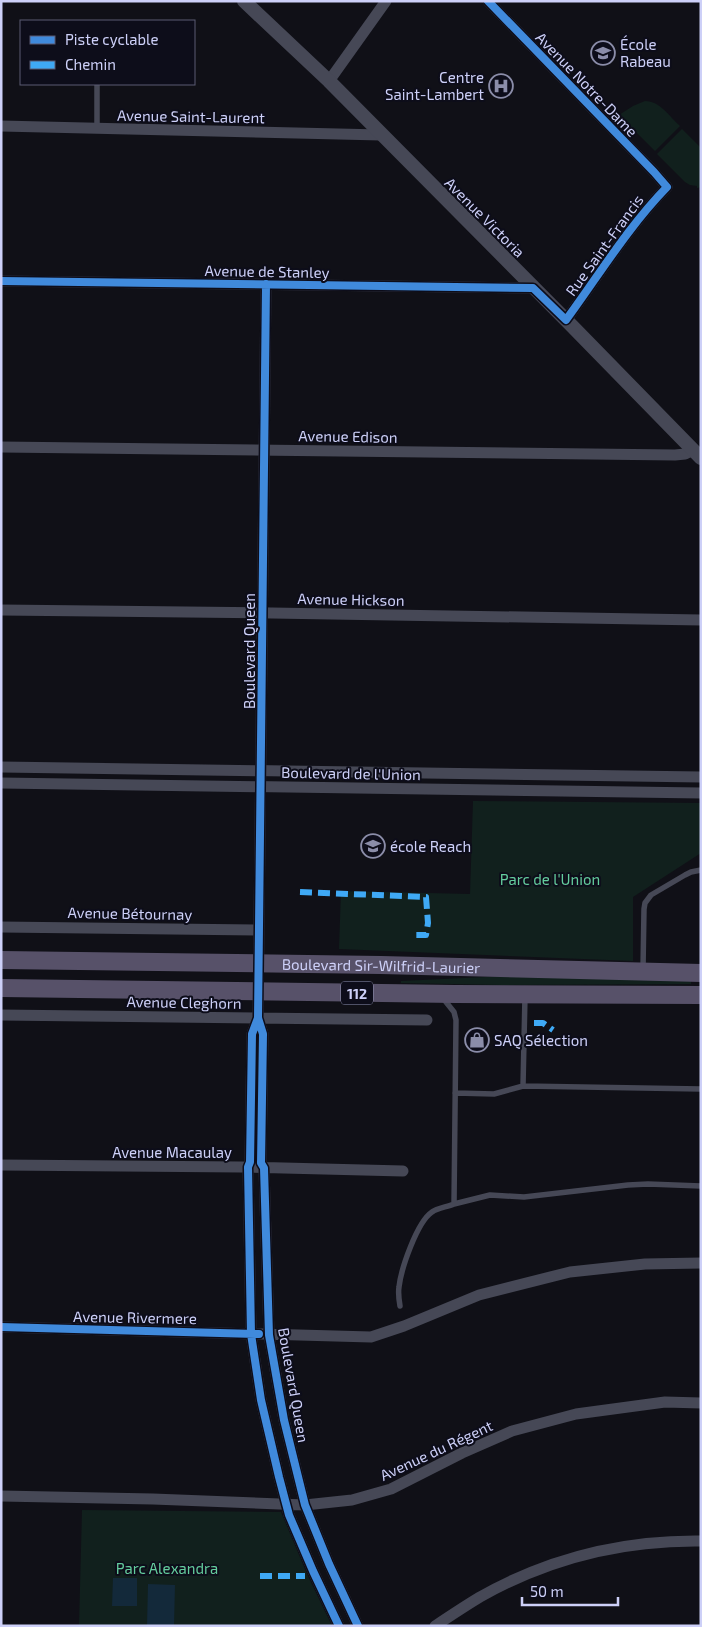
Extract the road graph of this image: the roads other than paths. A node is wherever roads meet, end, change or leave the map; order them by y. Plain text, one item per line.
1 (244, 1) edge
2 (386, 1) edge
3 (488, 1) edge
4 (329, 81) junction
5 (97, 85) edge
6 (1, 126) edge
7 (97, 129) junction
8 (381, 135) junction
9 (666, 187) joint
10 (1, 281) edge
11 (266, 284) junction
12 (533, 288) junction
13 (566, 320) junction
14 (1, 446) edge
15 (264, 450) junction
16 (699, 456) edge
17 (1, 610) edge
18 (262, 613) junction
19 (701, 620) edge
20 (1, 768) edge
21 (261, 772) junction
22 (701, 777) edge
23 (1, 783) edge
24 (261, 787) junction
25 (701, 793) edge
26 (701, 870) edge
27 (1, 927) edge
28 (259, 930) junction
29 (1, 960) edge
30 (259, 963) junction
31 (642, 972) junction
32 (701, 974) edge
33 (1, 988) edge
34 (259, 991) junction
35 (439, 994) junction
36 (525, 994) junction
37 (701, 995) edge
38 (1, 1015) edge
39 (258, 1018) junction
40 (427, 1020) dead end
41 (523, 1086) junction
42 (701, 1089) edge
43 (455, 1093) junction
44 (1, 1165) edge
45 (248, 1167) junction
46 (264, 1168) junction
47 (403, 1170) dead end
48 (701, 1186) edge
49 (454, 1204) junction
50 (701, 1263) edge
51 (400, 1306) dead end
52 (1, 1327) edge
53 (251, 1334) junction
54 (269, 1335) junction
55 (701, 1403) edge
56 (1, 1496) edge
57 (286, 1504) junction
58 (305, 1505) junction
59 (701, 1541) edge
60 (339, 1626) edge
61 (358, 1626) edge
62 (434, 1626) edge

1 - 4 street, Avenue Victoria
2 - 4 street
3 - 9 street, Avenue Notre-Dame
4 - 8 street, Avenue Victoria
5 - 7 lane
6 - 7 street, Avenue Saint-Laurent
7 - 8 street, Avenue Saint-Laurent
8 - 12 street, Avenue Victoria
9 - 13 street, Rue Saint-Francis
10 - 11 street, Avenue de Stanley
11 - 12 street, Avenue de Stanley
11 - 15 street, Boulevard Queen
12 - 13 street, Avenue Victoria
13 - 16 street, Avenue Victoria
14 - 15 street, Avenue Edison
15 - 16 street, Avenue Edison
15 - 18 street, Boulevard Queen
17 - 18 street, Avenue Hickson
18 - 19 street, Avenue Hickson
18 - 21 street, Boulevard Queen
20 - 21 street, Boulevard de l'Union
21 - 22 street, Boulevard de l'Union
21 - 24 street, Boulevard Queen
23 - 24 street, Boulevard de l'Union
24 - 25 street, Boulevard de l'Union
24 - 28 street, Boulevard Queen
26 - 31 lane
27 - 28 street, Avenue Bétournay
28 - 30 street, Boulevard Queen
29 - 30 main road, Boulevard Sir-Wilfrid-Laurier / 112
30 - 31 main road, Boulevard Sir-Wilfrid-Laurier / 112
30 - 34 street, Boulevard Queen
31 - 32 main road, Boulevard Sir-Wilfrid-Laurier / 112
33 - 34 main road, Boulevard Sir-Wilfrid-Laurier / 112
34 - 35 main road, Boulevard Sir-Wilfrid-Laurier / 112
34 - 39 street, Boulevard Queen
35 - 36 main road, Boulevard Sir-Wilfrid-Laurier / 112
35 - 43 lane
36 - 37 main road, Boulevard Sir-Wilfrid-Laurier / 112
36 - 41 lane
38 - 39 street, Avenue Cleghorn
39 - 40 street, Avenue Cleghorn
39 - 45 street, Boulevard Queen
39 - 46 street, Boulevard Queen
41 - 42 lane
41 - 43 lane
43 - 49 lane
44 - 45 street, Avenue Macaulay
45 - 46 street, Avenue Macaulay
45 - 53 street, Boulevard Queen
46 - 47 street, Avenue Macaulay
46 - 54 street, Boulevard Queen
48 - 49 lane
49 - 51 lane
50 - 54 street, Avenue Rivermere
52 - 53 street, Avenue Rivermere
53 - 54 street, Avenue Rivermere
53 - 57 street, Boulevard Queen
54 - 58 street, Boulevard Queen
55 - 58 street, Avenue du Régent
56 - 57 street, Avenue du Régent
57 - 58 street, Avenue du Régent
57 - 60 street, Boulevard Queen
58 - 61 street, Boulevard Queen
59 - 62 street

